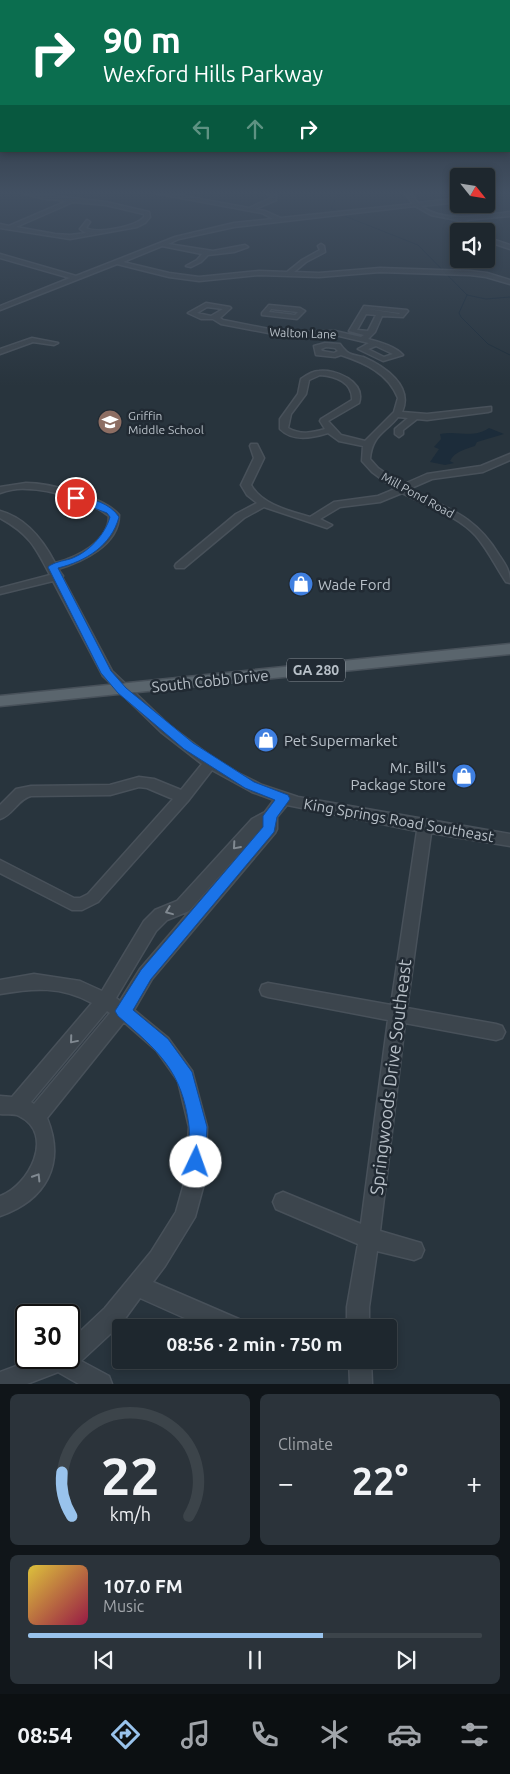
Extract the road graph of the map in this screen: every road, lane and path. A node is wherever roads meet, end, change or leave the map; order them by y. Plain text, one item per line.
1 (2, 257) edge
2 (130, 257) edge
3 (202, 257) edge
4 (312, 257) edge
5 (117, 262) junction
6 (189, 266) dead end
7 (289, 273) junction
8 (76, 278) junction
9 (510, 282) edge
10 (0, 308) edge
11 (364, 312) junction
12 (264, 314) dead end
13 (380, 314) junction
14 (216, 318) dead end
15 (251, 329) junction
16 (370, 333) junction
17 (345, 335) junction
18 (363, 340) junction
19 (54, 344) dead end
20 (376, 344) dead end
21 (338, 346) junction
22 (0, 352) edge
23 (488, 409) dead end
24 (397, 412) junction
25 (416, 415) junction
26 (330, 430) junction
27 (399, 434) dead end
28 (367, 444) junction
29 (254, 446) dead end
30 (510, 457) edge
31 (404, 488) junction
32 (0, 490) edge
33 (264, 503) junction
34 (0, 514) edge
35 (312, 520) junction
36 (327, 525) dead end
37 (180, 566) dead end
38 (54, 568) junction
39 (510, 580) edge
40 (0, 591) edge
41 (510, 649) edge
42 (122, 690) junction
43 (0, 701) edge
44 (211, 762) junction
45 (183, 797) junction
46 (283, 799) junction
47 (0, 814) edge
48 (425, 827) junction
49 (510, 840) edge
50 (0, 866) edge
51 (222, 874) junction
52 (0, 987) edge
53 (268, 990) dead end
54 (105, 1001) junction
55 (123, 1011) junction
56 (398, 1014) junction
57 (496, 1032) dead end
58 (8, 1106) edge
59 (36, 1117) junction
60 (283, 1202) dead end
61 (0, 1206) edge
62 (369, 1238) junction
63 (414, 1250) dead end
64 (137, 1286) junction
65 (212, 1319) edge
66 (358, 1319) edge
67 (80, 1345) edge
68 (36, 1369) edge
69 (80, 1369) edge
70 (360, 1369) edge
71 (0, 1383) edge
72 (101, 1384) edge
73 (361, 1384) edge

1 - 8 street
2 - 5 street
3 - 6 street
4 - 7 street
5 - 7 street
5 - 8 street
7 - 9 street
8 - 10 street
11 - 13 street
11 - 13 street
11 - 16 street
12 - 15 street
13 - 16 street
14 - 15 street, Walton Lane
15 - 17 street, Walton Lane
16 - 18 street
17 - 18 street
17 - 21 street, Walton Lane
18 - 20 street
18 - 21 street
19 - 22 street
21 - 24 street
23 - 25 street
24 - 25 street
24 - 28 street
25 - 27 street
26 - 26 street
26 - 28 street
28 - 31 street, Mill Pond Road
29 - 33 street
30 - 31 street
31 - 35 street
31 - 39 street, Mill Pond Road
32 - 38 street
33 - 35 street
33 - 37 street
34 - 38 street, King Springs Road Southeast
35 - 36 street
38 - 40 street
38 - 42 street, King Springs Road Southeast
41 - 42 main road, South Cobb Drive / GA 280
42 - 43 main road, South Cobb Drive / GA 280
42 - 44 street, King Springs Road Southeast
44 - 45 street
44 - 46 street, King Springs Road Southeast
45 - 47 street
45 - 50 street
46 - 48 street, King Springs Road Southeast
46 - 51 street
48 - 49 street, King Springs Road Southeast
48 - 56 street, Springwoods Drive Southeast
51 -> 54 street
51 - 55 street
52 - 54 street
53 - 56 street
54 - 55 street
54 -> 58 street
55 - 59 street
55 - 64 street
56 - 57 street
56 - 62 street, Springwoods Drive Southeast
58 - 59 street
61 -> 59 street
60 - 62 street
62 - 63 street
62 - 66 street, Springwoods Drive Southeast
64 - 65 street
64 - 67 street
68 - 71 street
69 - 72 street
70 - 73 street

